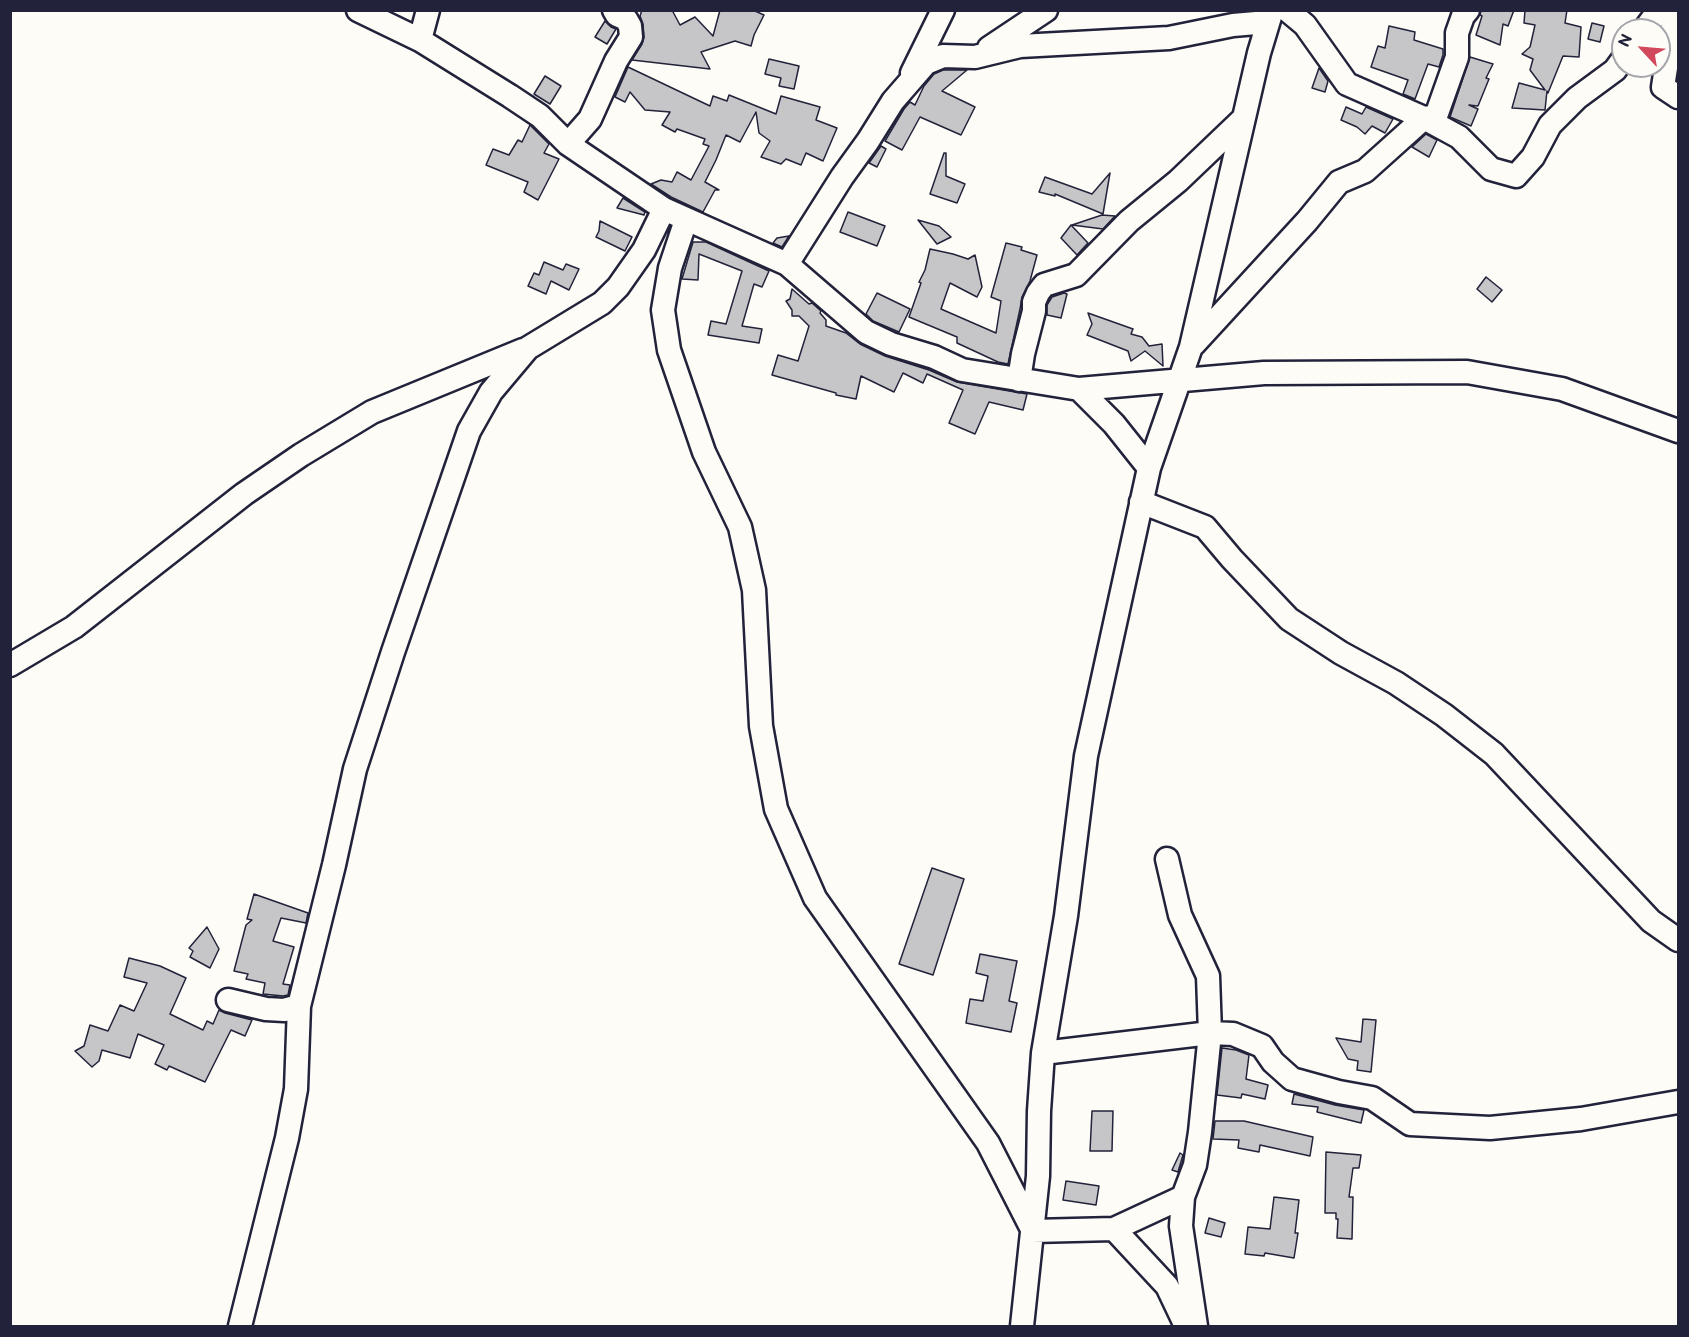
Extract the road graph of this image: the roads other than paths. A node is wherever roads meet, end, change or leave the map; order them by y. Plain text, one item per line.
1 (358, 10) edge
2 (428, 10) edge
3 (614, 10) edge
4 (943, 10) edge
5 (1046, 10) edge
6 (1468, 10) edge
7 (1675, 10) edge
8 (1275, 14) edge
9 (1311, 18) edge
10 (420, 40) junction
11 (975, 57) junction
12 (1611, 73) edge
13 (905, 88) junction
14 (1678, 97) edge
15 (1244, 118) junction
16 (1424, 118) junction
17 (568, 144) junction
18 (664, 209) junction
19 (686, 220) junction
20 (787, 264) junction
21 (1191, 347) junction
22 (528, 348) junction
23 (1019, 380) junction
24 (1179, 381) junction
25 (1079, 389) junction
26 (1678, 431) edge
27 (1149, 468) junction
28 (1141, 502) junction
29 (10, 665) edge
30 (1167, 859) dead end
31 (1678, 940) edge
32 (228, 1000) dead end
33 (299, 1006) junction
34 (1210, 1034) junction
35 (1043, 1053) junction
36 (1678, 1102) edge
37 (1183, 1197) junction
38 (1114, 1230) junction
39 (1033, 1231) junction
40 (240, 1326) edge
41 (1022, 1326) edge
42 (1186, 1326) edge
43 (1196, 1326) edge

1 - 10 street
2 - 10 street
3 - 17 street
4 - 13 street
5 - 11 street
6 - 16 street
7 - 14 street
8 - 9 street
8 - 11 street
8 - 15 street
9 - 16 street
10 - 17 street
11 - 13 street
12 - 16 street
13 - 20 street
15 - 21 street
15 - 23 street
16 - 21 street
17 - 18 street
18 - 19 street
18 - 22 street
19 - 20 street
19 - 39 street
20 - 23 street
21 - 24 street
22 - 29 street
22 - 33 street
23 - 25 street
24 - 25 street
24 - 26 street
24 - 27 street
25 - 27 street
27 - 28 street
28 - 31 street
28 - 35 street
30 - 34 street
32 - 33 street
33 - 40 street
34 - 35 street
34 - 36 street
34 - 37 street
35 - 39 street
37 - 38 street
37 - 43 street
38 - 39 street
38 - 42 street
39 - 41 street

